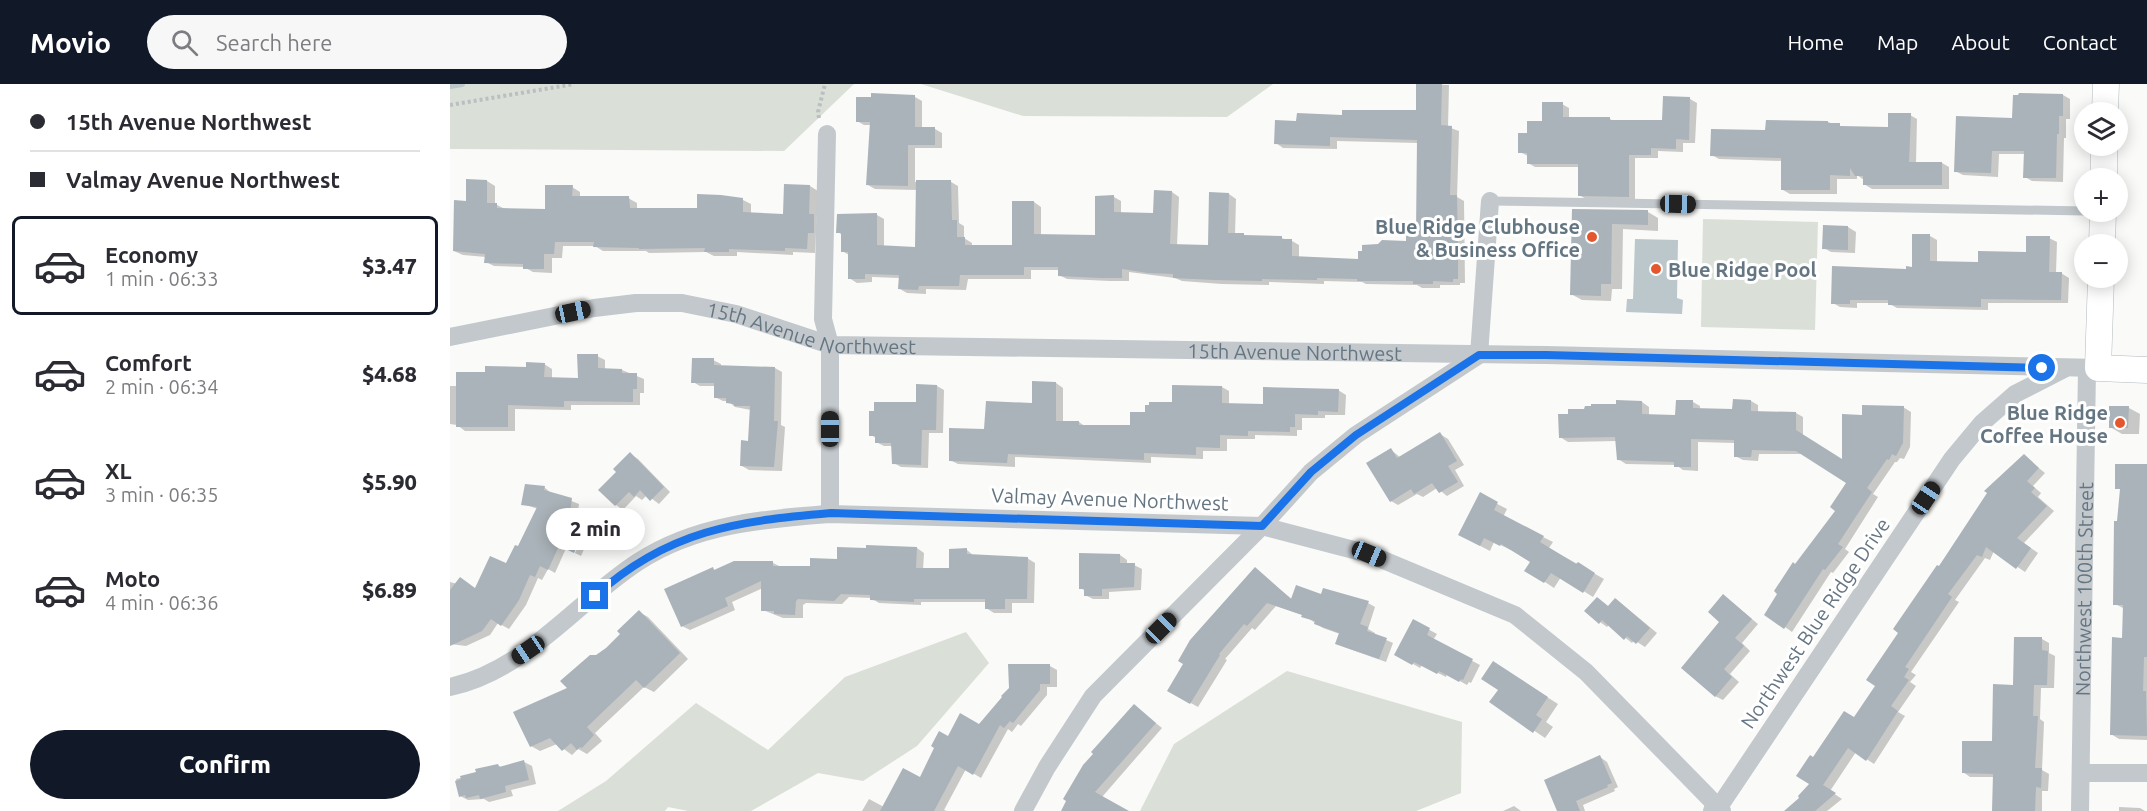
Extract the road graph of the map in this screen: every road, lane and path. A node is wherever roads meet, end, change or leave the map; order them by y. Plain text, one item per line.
1 (574, 84) edge
2 (825, 84) edge
3 (2106, 84) edge
4 (2105, 102) edge
5 (450, 105) edge
6 (827, 134) joint
7 (1490, 201) joint
8 (2074, 211) edge
9 (2100, 288) edge
10 (450, 337) edge
11 (830, 345) junction
12 (1479, 355) junction
13 (2065, 368) junction
14 (2092, 368) junction
15 (2147, 370) edge
16 (831, 513) junction
17 (1262, 526) junction
18 (450, 687) edge
19 (2147, 772) edge
20 (2081, 773) junction
21 (1718, 810) edge
22 (1023, 811) edge
23 (2080, 811) edge

1 - 5 path
2 - 6 path
3 - 4 main road
6 - 11 street
7 - 8 lane
7 - 12 street
9 - 14 main road, Northwest 100th Street
10 - 11 street, 15th Avenue Northwest
11 - 12 street, 15th Avenue Northwest
11 - 16 street
12 - 13 street, 15th Avenue Northwest
12 - 17 street
13 - 14 street, 15th Avenue Northwest
13 - 21 street, Northwest Blue Ridge Drive
14 - 15 main road, 15th Avenue Northwest
14 - 20 street, Northwest 100th Street
16 - 17 street, Valmay Avenue Northwest
16 - 18 street, Valmay Avenue Northwest
17 - 21 street, Valmay Avenue Northwest
17 - 22 street
19 - 20 street
20 - 23 street, Northwest 100th Street

